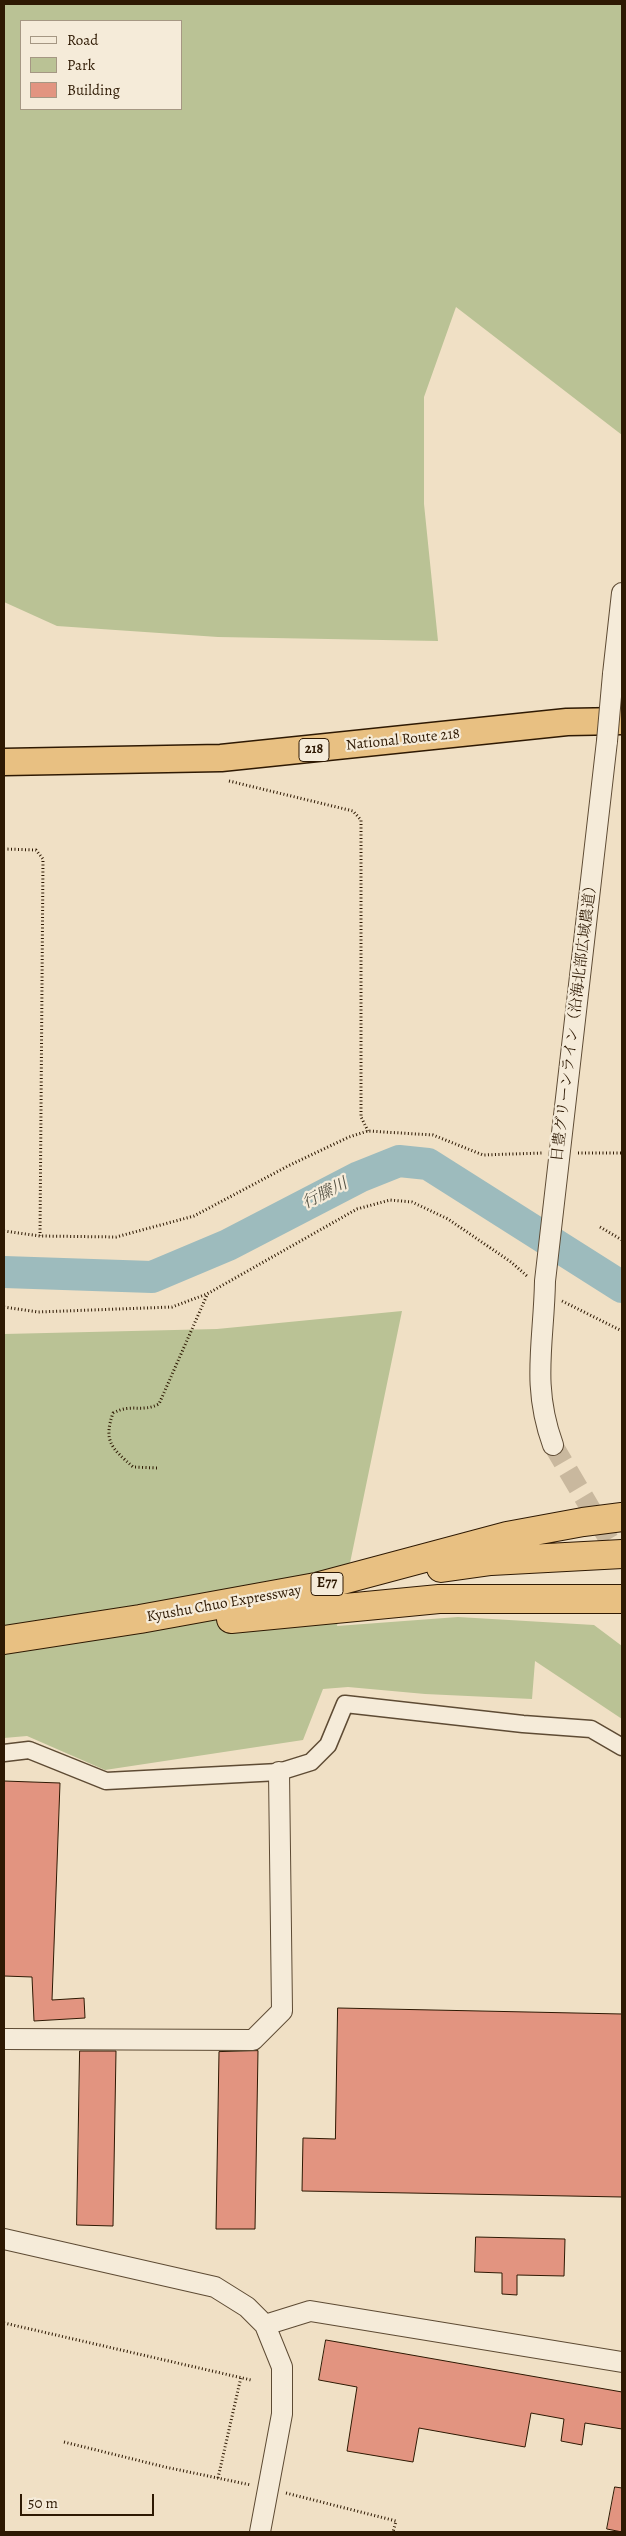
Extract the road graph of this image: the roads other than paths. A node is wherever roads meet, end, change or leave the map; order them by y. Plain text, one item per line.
1 (622, 593) edge
2 (615, 731) edge
3 (4, 762) edge
4 (553, 1445) tunnel mouth
5 (622, 1517) edge
6 (622, 1554) edge
7 (316, 1587) junction
8 (622, 1599) edge
9 (335, 1610) junction
10 (622, 1611) edge
11 (16, 1639) edge
12 (622, 1746) edge
13 (4, 1753) edge
14 (279, 1772) junction
15 (4, 2039) edge
16 (4, 2238) edge
17 (266, 2326) junction
18 (622, 2362) edge
19 (260, 2532) edge

1 - 2 street, 日豊グリーンライン（沿海北部広域農道）, bridge
2 - 3 highway, National Route 218 / 218
2 - 4 street, 日豊グリーンライン（沿海北部広域農道）
5 - 7 highway, Kyushu Chuo Expressway / E77
6 - 7 highway
7 - 11 highway, Kyushu Chuo Expressway / E77
8 - 9 highway, Kyushu Chuo Expressway / E77
9 - 10 highway
9 - 11 highway, Kyushu Chuo Expressway / E77
12 - 14 street
13 - 14 street
14 - 15 street
16 - 17 street
17 - 18 street
17 - 19 street

